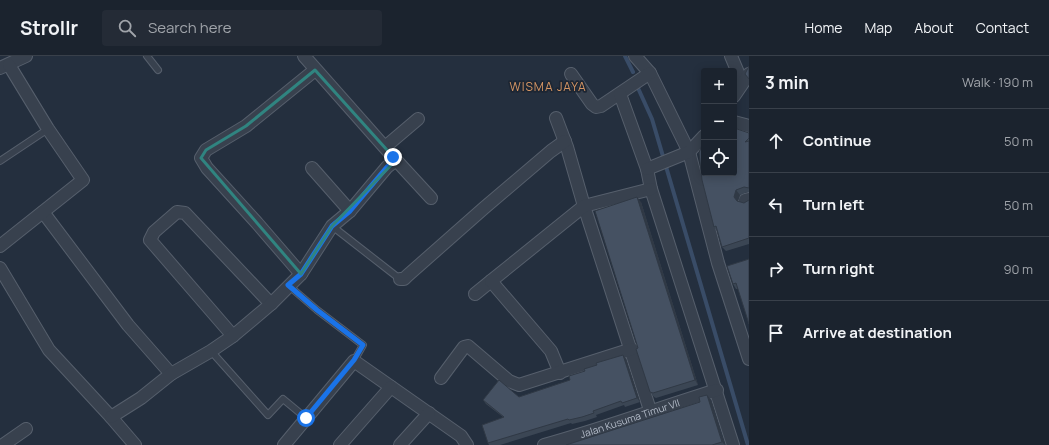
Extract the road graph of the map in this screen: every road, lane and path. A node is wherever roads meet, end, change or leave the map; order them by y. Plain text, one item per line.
1 (26, 56) edge
2 (147, 56) edge
3 (304, 56) edge
4 (635, 56) edge
5 (731, 56) edge
6 (4, 67) edge
7 (158, 70) dead end
8 (315, 70) junction
9 (650, 73) junction
10 (571, 74) dead end
11 (746, 78) edge
12 (737, 92) edge
13 (620, 94) junction
14 (556, 118) dead end
15 (418, 119) dead end
16 (737, 123) edge
17 (749, 126) edge
18 (48, 130) junction
19 (701, 139) edge
20 (565, 141) junction
21 (385, 147) junction
22 (689, 152) junction
23 (396, 160) junction
24 (0, 161) edge
25 (312, 168) dead end
26 (651, 168) junction
27 (651, 189) junction
28 (431, 198) dead end
29 (584, 206) junction
30 (350, 211) junction
31 (43, 212) junction
32 (332, 226) junction
33 (0, 246) edge
34 (0, 268) edge
35 (301, 274) junction
36 (400, 278) joint
37 (491, 281) junction
38 (288, 285) junction
39 (475, 294) dead end
40 (271, 304) junction
41 (233, 336) junction
42 (632, 350) junction
43 (211, 351) junction
44 (749, 359) edge
45 (354, 360) junction
46 (560, 373) junction
47 (171, 374) junction
48 (441, 378) dead end
49 (391, 387) junction
50 (717, 390) junction
51 (650, 410) junction
52 (429, 413) junction
53 (111, 417) junction
54 (306, 418) junction
55 (26, 429) dead end
56 (3, 445) edge
57 (135, 445) edge
58 (284, 445) edge
59 (340, 445) edge
60 (400, 445) edge
61 (467, 445) edge
62 (544, 445) edge
63 (733, 445) edge

1 - 6 street
2 - 7 lane
3 - 8 street
4 - 9 street
5 - 11 street
6 - 18 street
8 - 21 street
8 - 35 street
9 - 13 street
9 - 22 street
10 - 13 street
11 - 12 street
13 - 26 street
14 - 20 street
15 - 21 street
16 - 17 street
18 - 24 lane
18 - 31 street
19 - 22 street
20 - 29 street
20 - 36 street
21 - 23 street
22 - 26 street
22 - 44 street
23 - 28 street
23 - 30 street
25 - 30 street
26 - 27 street
27 - 29 street
27 - 50 street
29 - 37 street
29 - 42 street
30 - 32 street
31 - 33 street
31 - 47 street
32 - 35 street
32 - 36 lane
34 - 53 street
35 - 38 street
37 - 39 street
37 - 46 street
38 - 40 street
38 - 45 lane
40 - 41 street
40 - 41 street
41 - 43 street
42 - 46 street
42 - 51 street
43 - 47 street
43 - 54 lane
45 - 49 street
45 - 54 street
46 - 48 street
47 - 53 street
49 - 52 street
49 - 59 street
50 - 51 street, Jalan Kusuma Timur VII
50 - 63 street
51 - 62 street, Jalan Kusuma Timur VII
52 - 60 street
52 - 61 street
53 - 57 street
54 - 58 street
55 - 56 street

